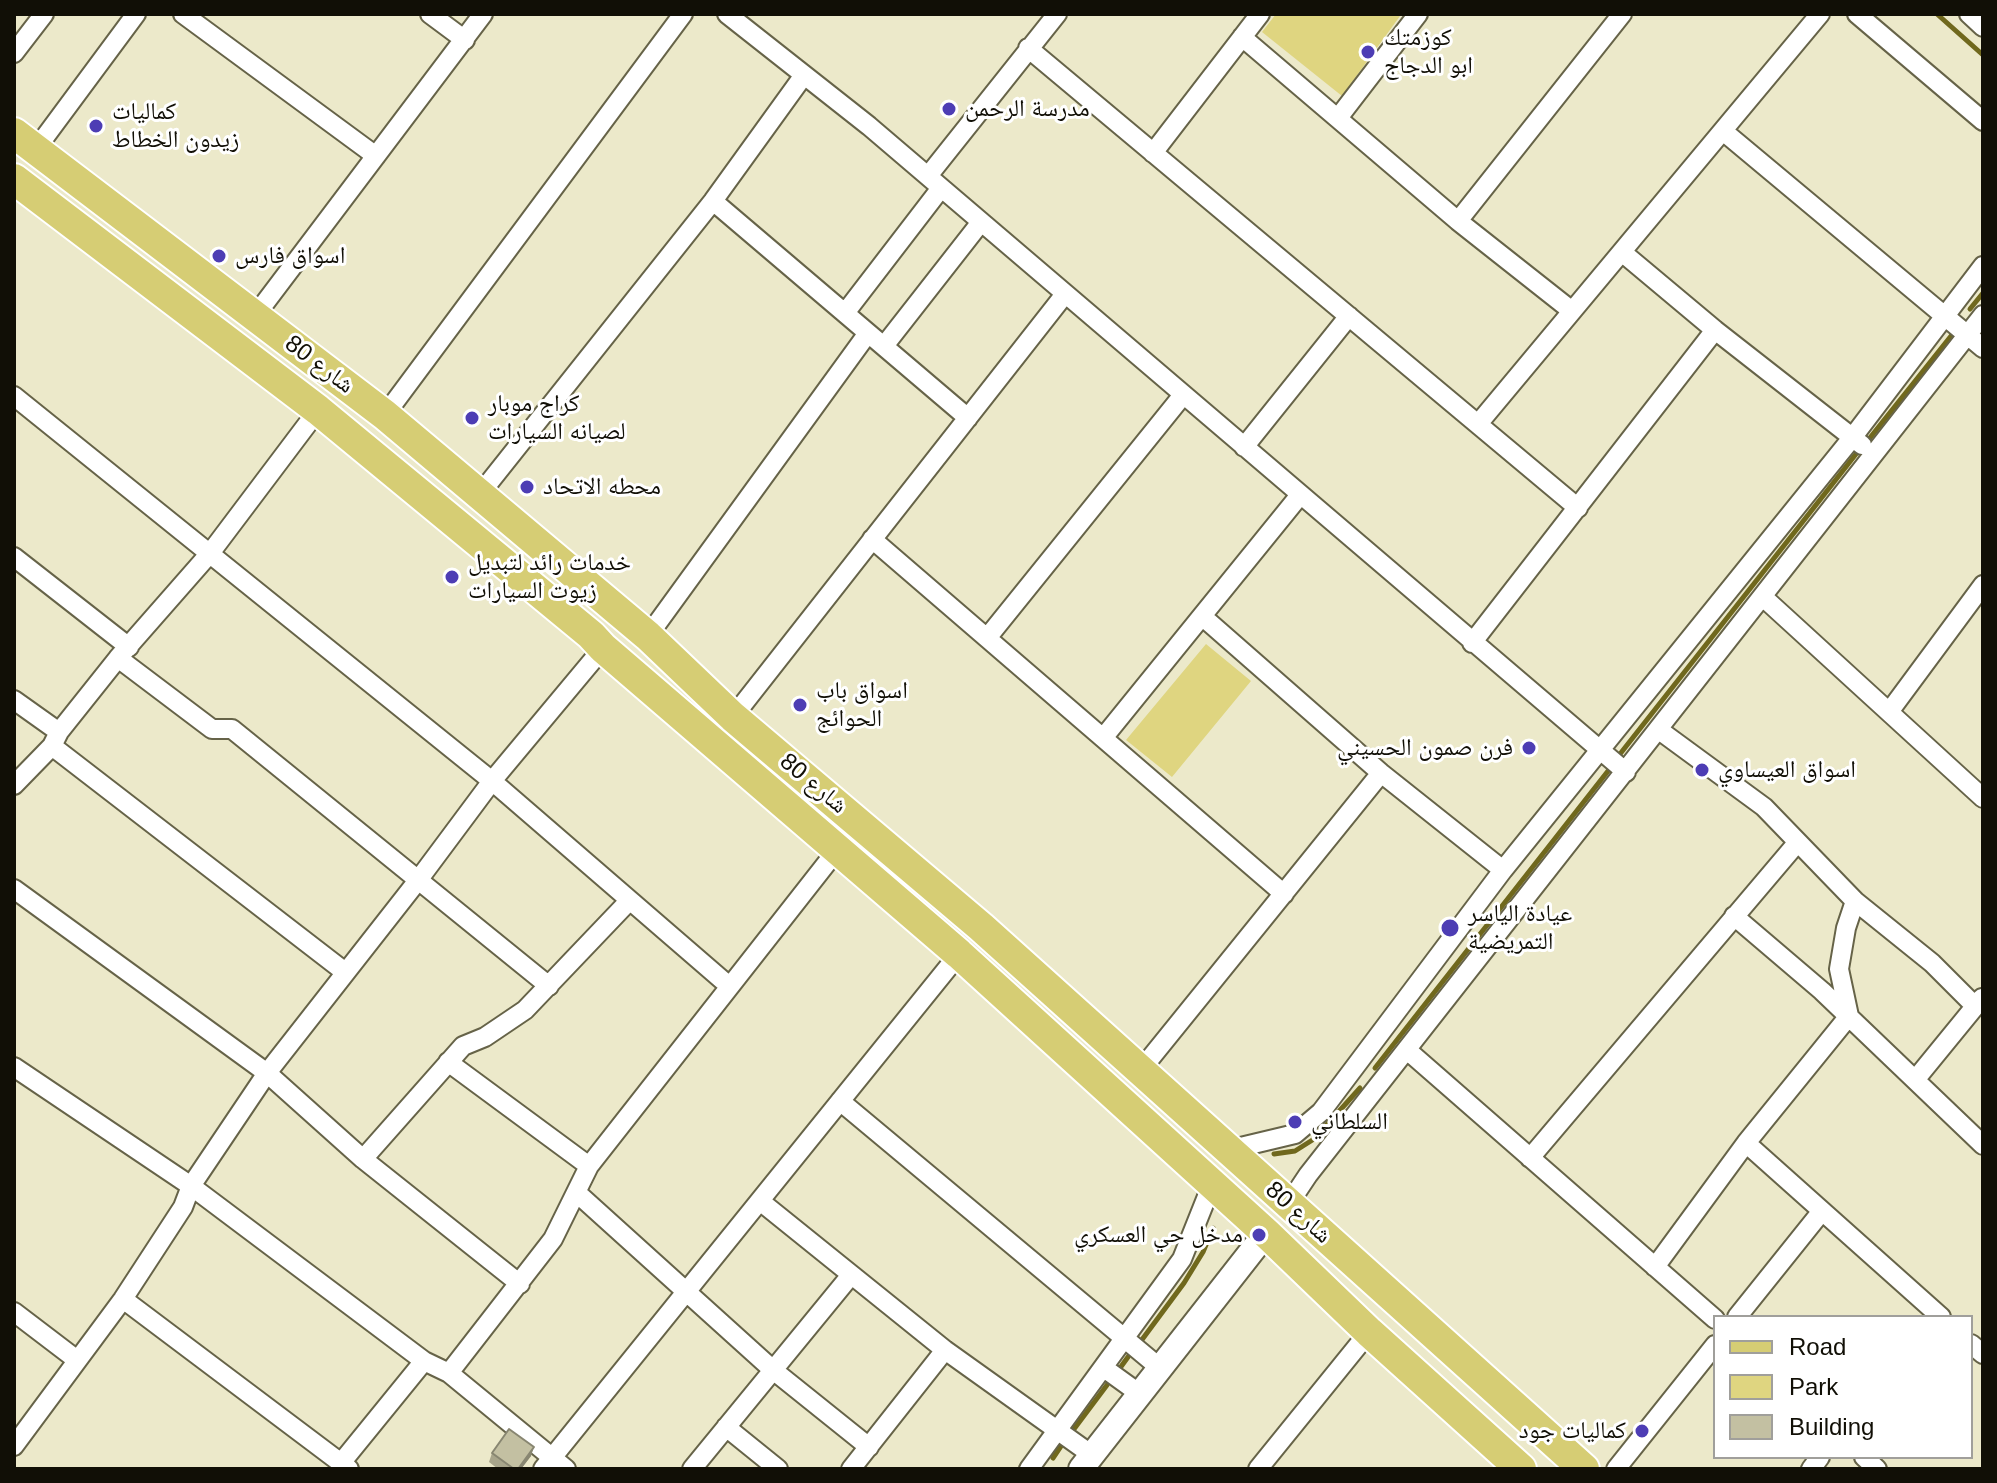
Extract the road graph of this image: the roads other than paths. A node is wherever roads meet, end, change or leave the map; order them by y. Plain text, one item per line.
1 (44, 14) edge
2 (136, 14) edge
3 (183, 14) edge
4 (430, 14) edge
5 (483, 14) edge
6 (683, 14) edge
7 (727, 14) edge
8 (1057, 14) edge
9 (1260, 14) edge
10 (1622, 14) edge
11 (1820, 14) edge
12 (1857, 14) edge
13 (1969, 14) edge
14 (1416, 15) edge
15 (1983, 27) edge
16 (1242, 37) junction
17 (465, 40) junction
18 (1028, 48) junction
19 (14, 53) edge
20 (804, 75) junction
21 (1338, 118) junction
22 (1983, 121) edge
23 (1723, 131) junction
24 (25, 141) edge
25 (1153, 153) junction
26 (376, 156) junction
27 (934, 182) junction
28 (17, 189) edge
29 (713, 201) junction
30 (1458, 221) junction
31 (981, 222) junction
32 (1623, 253) junction
33 (1983, 266) edge
34 (220, 289) junction
35 (1065, 294) junction
36 (1572, 311) junction
37 (845, 313) junction
38 (1946, 314) junction
39 (1983, 315) edge
40 (255, 316) junction
41 (1349, 316) junction
42 (199, 319) junction
43 (1715, 330) junction
44 (868, 333) junction
45 (1968, 333) junction
46 (289, 344) junction
47 (884, 346) junction
48 (1983, 348) edge
49 (271, 374) junction
50 (1183, 395) junction
51 (14, 396) edge
52 (318, 410) junction
53 (385, 415) junction
54 (968, 418) junction
55 (1478, 424) junction
56 (1852, 438) junction
57 (1244, 447) junction
58 (1874, 455) junction
59 (480, 494) junction
60 (1300, 495) junction
61 (1578, 508) junction
62 (872, 539) junction
63 (211, 552) junction
64 (14, 557) edge
65 (1981, 588) edge
66 (1763, 597) junction
67 (1203, 617) junction
68 (648, 636) junction
69 (987, 638) junction
70 (1472, 643) junction
71 (603, 648) junction
72 (123, 652) junction
73 (14, 700) edge
74 (1889, 712) junction
75 (733, 717) junction
76 (1659, 730) junction
77 (1103, 738) junction
78 (56, 739) junction
79 (1601, 751) junction
80 (1626, 772) junction
81 (1381, 773) junction
82 (492, 781) junction
83 (14, 785) edge
84 (1983, 798) edge
85 (1797, 843) junction
86 (837, 850) junction
87 (1503, 870) junction
88 (419, 879) junction
89 (14, 889) edge
90 (1284, 894) junction
91 (629, 901) junction
92 (1855, 901) junction
93 (1734, 916) junction
94 (959, 954) junction
95 (345, 972) junction
96 (728, 985) junction
97 (549, 986) junction
98 (1979, 1002) edge
99 (1849, 1016) junction
100 (1407, 1050) junction
101 (448, 1062) junction
102 (14, 1067) edge
103 (1354, 1068) junction
104 (1140, 1071) junction
105 (267, 1073) junction
106 (1915, 1080) junction
107 (1378, 1087) junction
108 (840, 1101) junction
109 (1746, 1143) junction
110 (1983, 1145) edge
111 (1228, 1150) junction
112 (1530, 1158) junction
113 (363, 1159) junction
114 (589, 1166) junction
115 (1212, 1184) junction
116 (191, 1186) junction
117 (577, 1193) junction
118 (760, 1201) junction
119 (1288, 1205) junction
120 (1822, 1211) junction
121 (1266, 1233) junction
122 (1655, 1267) junction
123 (851, 1275) junction
124 (520, 1284) junction
125 (685, 1290) junction
126 (123, 1299) junction
127 (14, 1312) edge
128 (1739, 1315) edge
129 (1936, 1315) edge
130 (1713, 1317) edge
131 (1369, 1332) junction
132 (1124, 1340) junction
133 (1713, 1348) edge
134 (945, 1350) junction
135 (77, 1360) junction
136 (424, 1361) junction
137 (1104, 1368) junction
138 (1160, 1368) junction
139 (773, 1370) junction
140 (449, 1373) junction
141 (1140, 1394) junction
142 (726, 1427) junction
143 (1058, 1430) junction
144 (14, 1446) edge
145 (869, 1447) junction
146 (1087, 1462) edge
147 (554, 1465) edge
148 (345, 1466) edge
149 (1037, 1466) edge
150 (692, 1469) edge
151 (778, 1469) edge
152 (851, 1469) edge
153 (1258, 1469) edge
154 (1521, 1469) edge
155 (1584, 1469) edge
156 (1616, 1469) edge

1 - 19 street
2 - 24 street
3 - 26 street
4 - 17 street
5 - 17 street
6 - 53 street
7 - 20 street
8 - 18 street
9 - 16 street
10 - 30 street
11 - 23 street
12 - 22 street
13 - 15 street
14 - 21 street
16 - 21 street
16 - 25 street
17 - 26 street
18 - 25 street
18 - 27 street
20 - 27 street
20 - 29 street
21 - 30 street
23 - 32 street
23 - 38 street
24 - 34 main road, شارع 80
25 - 41 street
26 - 40 street
27 - 31 street
27 - 37 street
28 - 42 main road, شارع 80
29 - 37 street
29 - 59 street
30 - 36 street
31 - 35 street
31 - 47 street
32 - 36 street
32 - 43 street
33 - 38 street
34 - 40 main road, شارع 80
34 - 42 main road
35 - 50 street
35 - 54 street
36 - 55 street
37 - 44 street
38 - 45 street
38 - 56 street
39 - 45 street
40 - 46 main road, شارع 80
41 - 55 street
41 - 57 street
42 - 49 main road, شارع 80
43 - 56 street
43 - 61 street
44 - 47 street
44 - 68 street
45 - 48 street
45 - 58 street
46 - 49 main road
46 - 53 main road, شارع 80
47 - 54 street
49 - 52 main road, شارع 80
50 - 57 street
50 - 69 street
51 - 63 street
52 - 63 street
52 - 71 main road, شارع 80
53 - 59 main road, شارع 80
54 - 62 street
55 - 61 street
56 - 58 street
56 - 79 street
57 - 60 street
58 - 66 street
59 - 68 main road, شارع 80
60 - 67 street
60 - 70 street
61 - 70 street
62 - 69 street
62 - 75 street
63 - 72 street
63 - 82 street
64 - 72 street
65 - 74 street
66 - 74 street
66 - 76 street
67 - 77 street
67 - 81 street
68 - 75 main road, شارع 80
69 - 77 street
70 - 79 street
71 - 82 street
71 - 86 main road, شارع 80
72 - 78 street
72 - 88 street
73 - 78 street
74 - 84 street
75 - 104 main road, شارع 80
76 - 80 street
76 - 85 street
77 - 90 street
78 - 83 street
78 - 95 street
79 - 80 street
79 - 87 street
80 - 100 street
81 - 87 street
81 - 90 street
82 - 88 street
82 - 91 street
85 - 92 street
85 - 93 street
86 - 94 main road, شارع 80
86 - 96 street
87 - 103 street
88 - 95 street
88 - 97 street
89 - 105 street
90 - 104 street
91 - 96 street
91 - 97 street
92 - 98 street
92 - 99 street
93 - 99 street
93 - 112 street
94 - 108 street
94 - 115 main road, شارع 80
95 - 105 street
96 - 114 street
97 - 101 street
98 - 106 street
99 - 106 street
99 - 109 street
100 - 107 street
100 - 112 street
101 - 113 street
101 - 114 street
102 - 116 street
103 - 107 street
103 - 111 street
104 - 111 main road, شارع 80
105 - 113 street
105 - 116 street
106 - 110 street
107 - 119 street
108 - 118 street
108 - 132 street
109 - 120 street
109 - 122 street
111 - 119 main road, شارع 80
112 - 122 street
113 - 124 street
114 - 117 street
115 - 121 main road, شارع 80
115 - 132 street
116 - 126 street
116 - 136 street
117 - 124 street
117 - 125 street
118 - 123 street
118 - 125 street
119 - 155 main road, شارع 80
120 - 128 street
120 - 129 street
121 - 131 main road, شارع 80
121 - 138 street
122 - 130 street
123 - 134 street
123 - 139 street
124 - 140 street
125 - 139 street
125 - 147 street
126 - 135 street
126 - 148 street
127 - 135 street
131 - 153 street
131 - 154 main road, شارع 80
132 - 137 street
132 - 138 street
133 - 156 street
134 - 143 street
134 - 145 street
135 - 144 street
136 - 140 street
136 - 148 street
137 - 141 street
137 - 143 street
138 - 141 street
139 - 142 street
139 - 145 street
140 - 147 street
141 - 146 street
142 - 150 street
142 - 151 street
143 - 146 street
143 - 149 street
145 - 152 street

